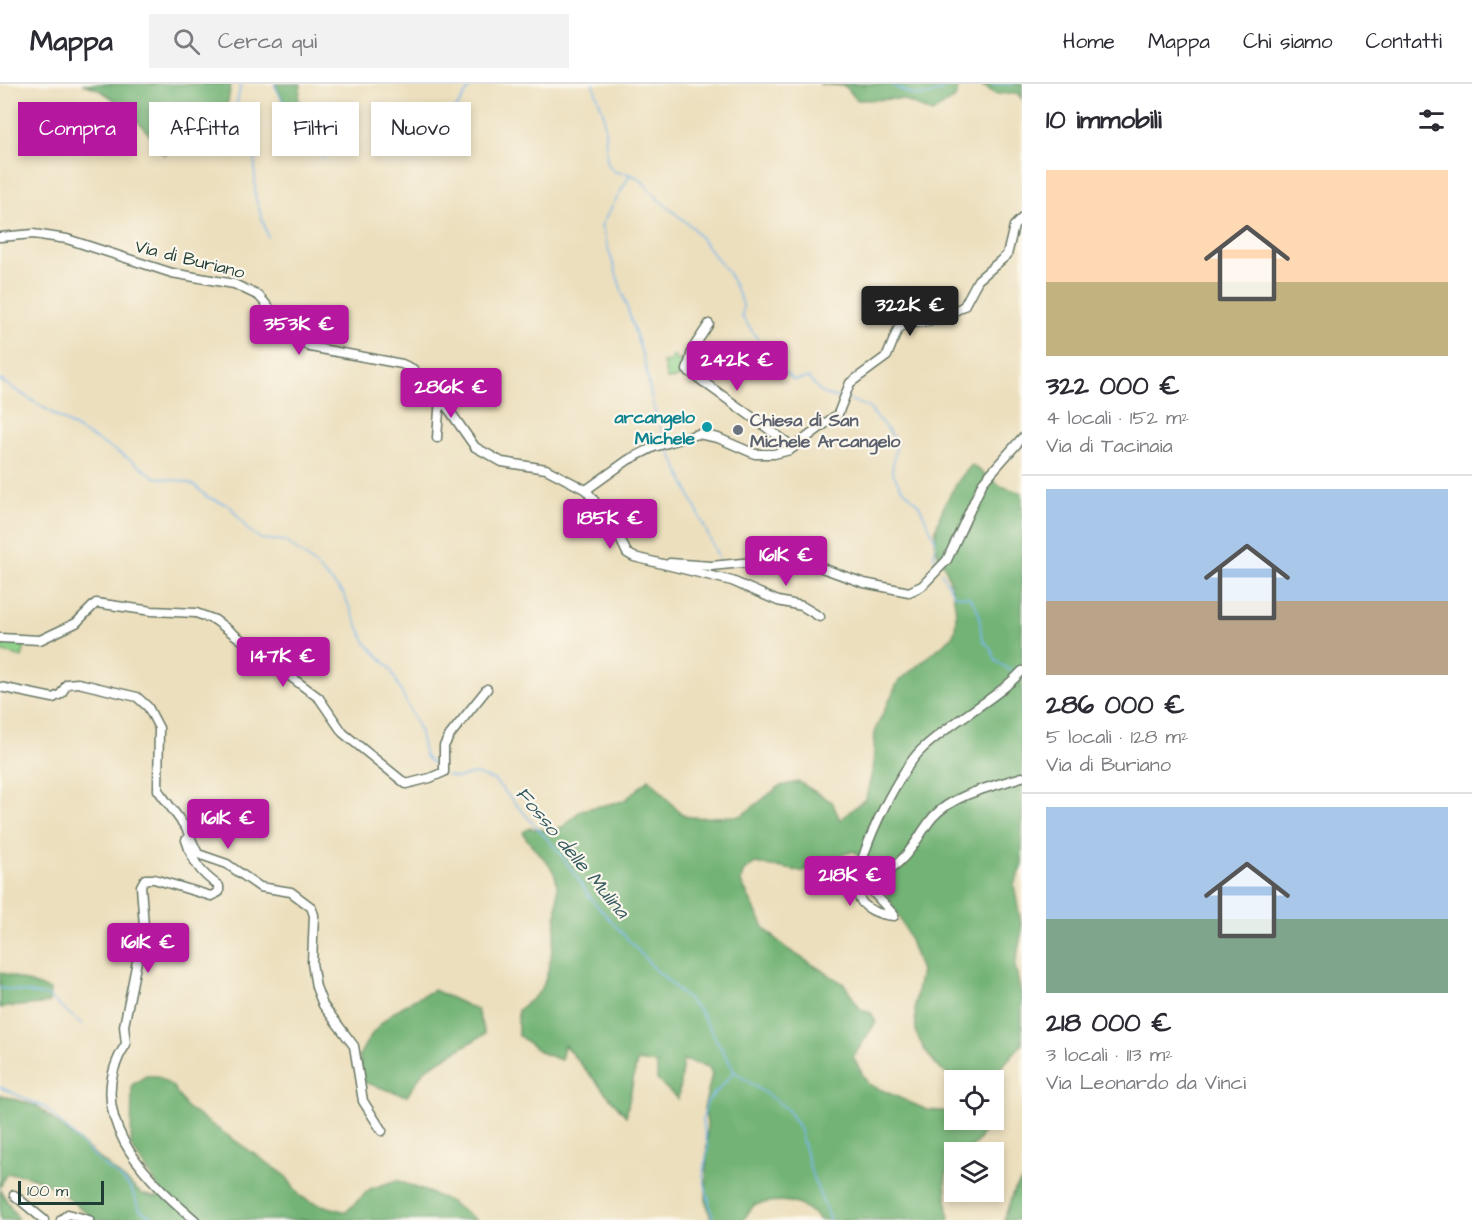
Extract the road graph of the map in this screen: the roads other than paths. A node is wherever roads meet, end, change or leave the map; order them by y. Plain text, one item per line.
1 (1022, 218) edge
2 (0, 237) edge
3 (709, 324) dead end
4 (440, 397) junction
5 (437, 438) dead end
6 (1022, 438) edge
7 (792, 446) junction
8 (586, 490) junction
9 (661, 564) junction
10 (820, 617) dead end
11 (0, 638) edge
12 (1022, 671) edge
13 (0, 687) edge
14 (487, 689) dead end
15 (1022, 777) edge
16 (175, 815) junction
17 (382, 1131) dead end
18 (14, 1195) dead end
19 (44, 1220) edge
20 (61, 1220) edge
21 (89, 1220) edge
22 (195, 1220) edge

1 - 7 street
2 - 4 street, Via di Buriano
3 - 7 street
4 - 5 street
4 - 8 street, Via di Buriano
6 - 9 street
7 - 8 street
8 - 9 street, Via di Buriano
9 - 10 street
11 - 14 street
12 - 15 street
13 - 16 street
16 - 17 street
16 - 22 street
18 - 19 street
20 - 21 street

